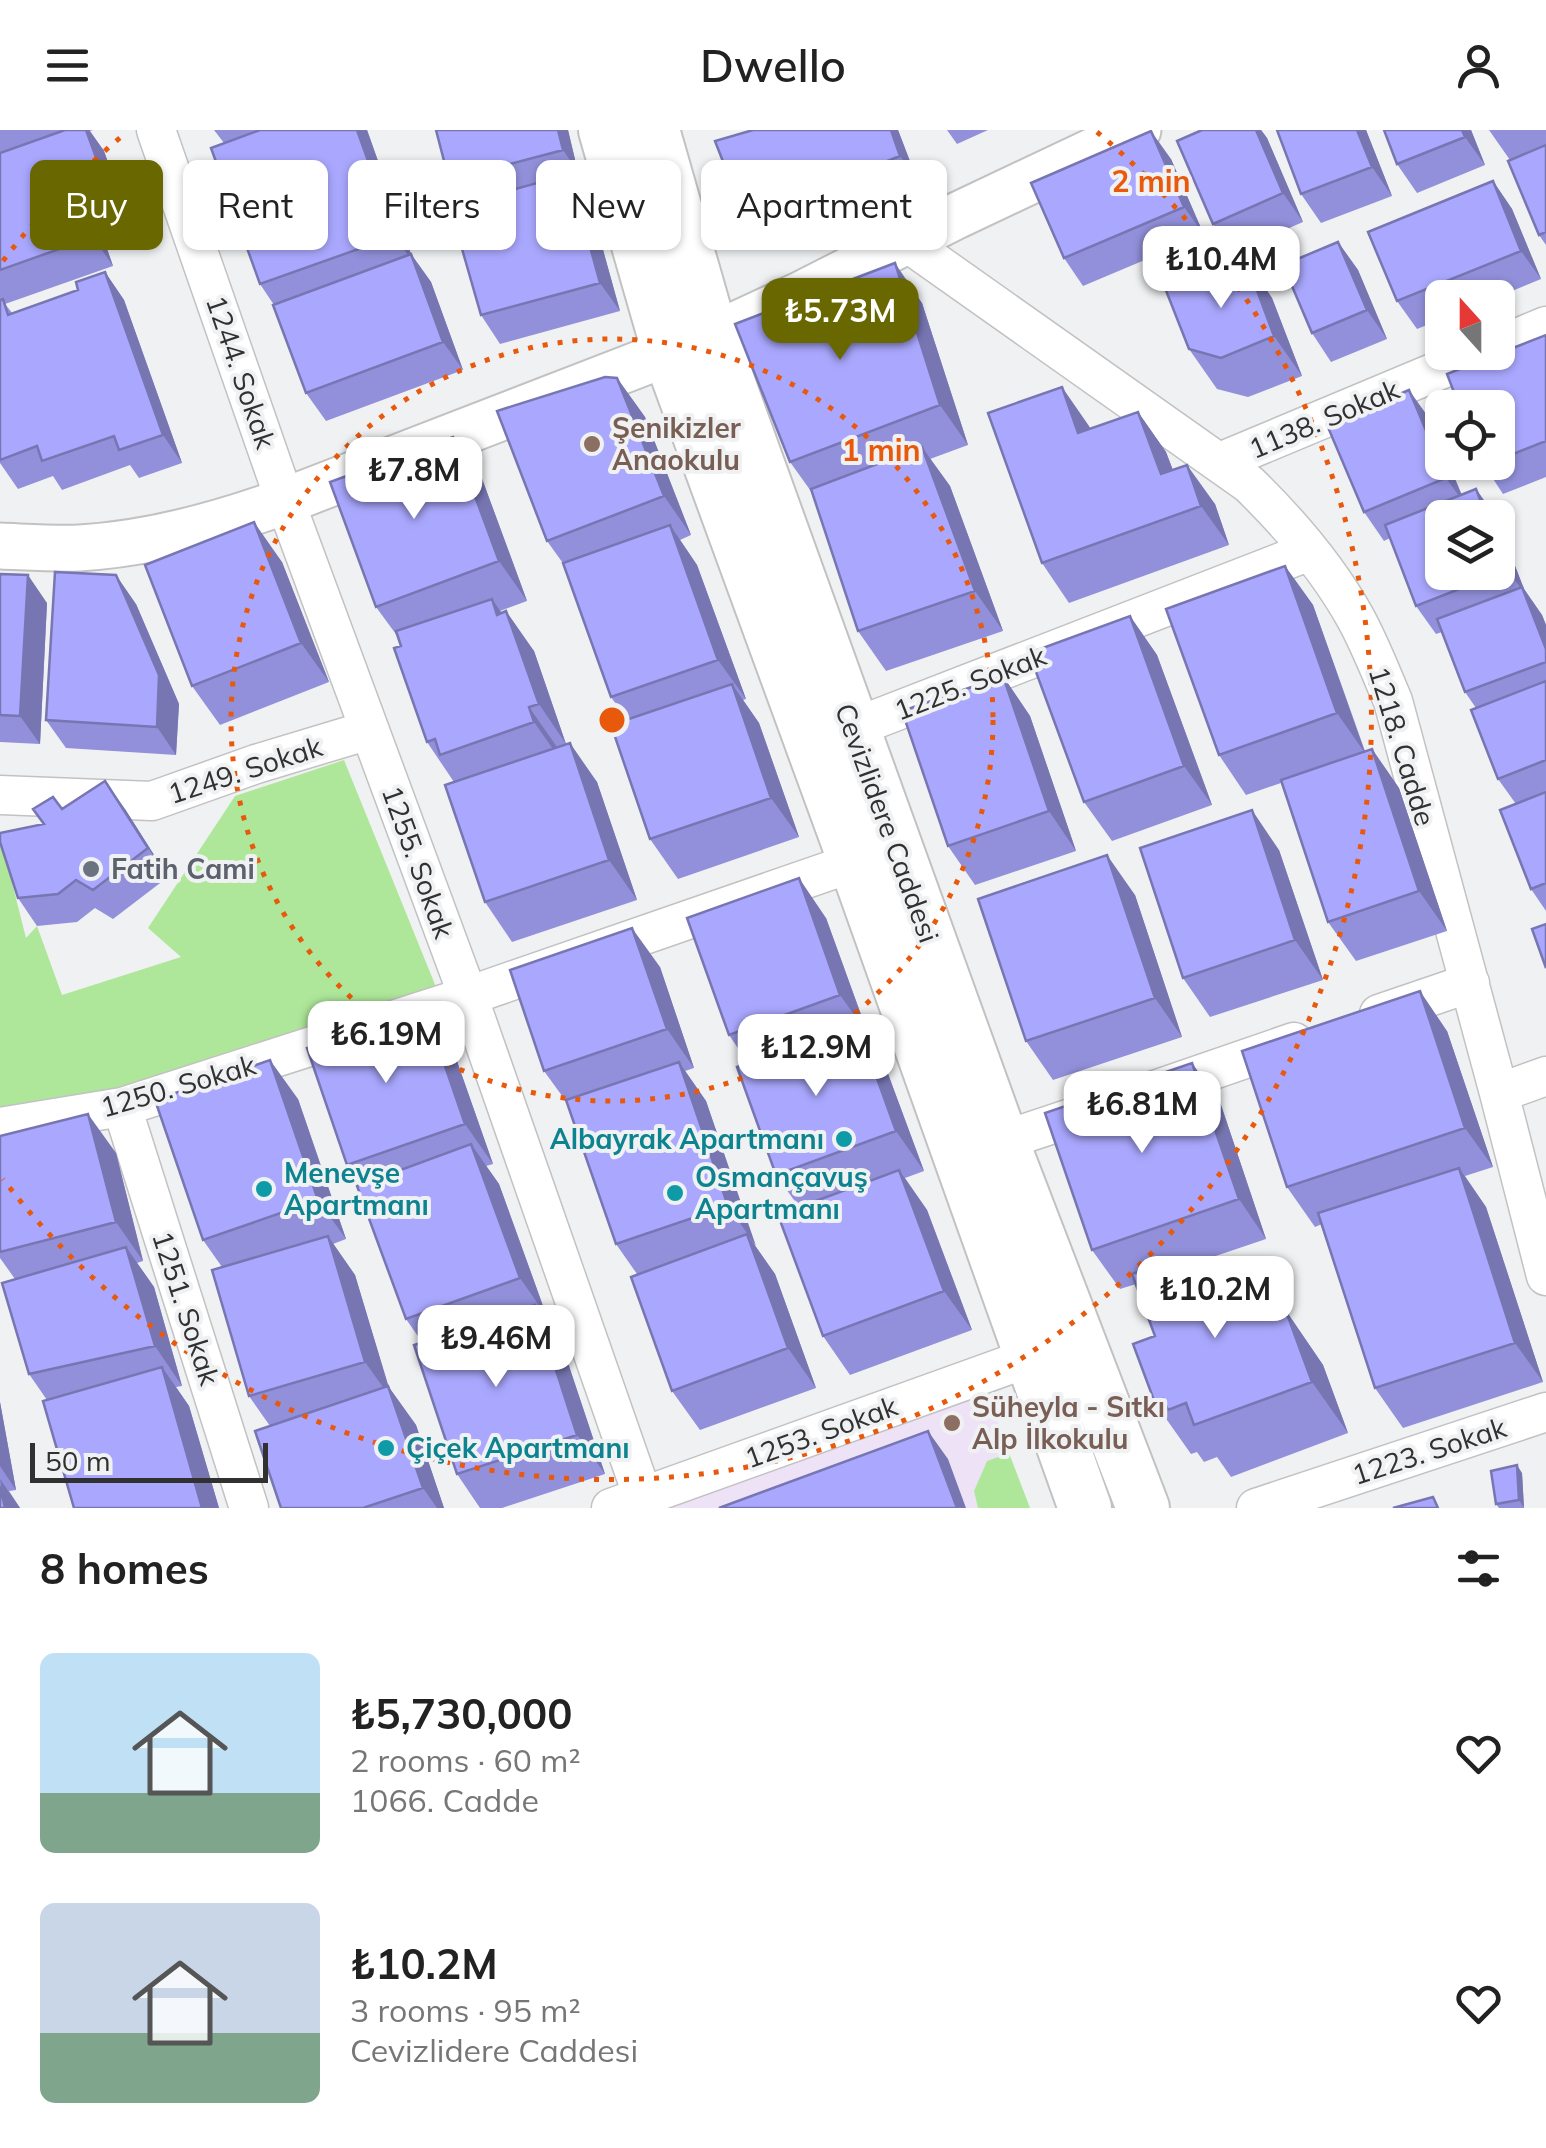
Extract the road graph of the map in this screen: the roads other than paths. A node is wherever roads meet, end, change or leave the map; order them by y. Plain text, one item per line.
1 (156, 130) edge
2 (605, 130) edge
3 (653, 130) edge
4 (1128, 132) edge
5 (947, 220) edge
6 (886, 250) edge
7 (918, 250) edge
8 (1546, 326) edge
9 (1515, 339) edge
10 (691, 345) junction
11 (1440, 370) edge
12 (1220, 462) junction
13 (286, 501) junction
14 (0, 546) edge
15 (1310, 551) junction
16 (853, 728) junction
17 (369, 730) junction
18 (0, 794) edge
19 (854, 862) junction
20 (1470, 983) junction
21 (468, 996) junction
22 (1546, 1076) edge
23 (1499, 1093) junction
24 (122, 1107) junction
25 (0, 1127) edge
26 (1002, 1141) junction
27 (1546, 1276) edge
28 (1032, 1356) junction
29 (1546, 1412) edge
30 (632, 1504) edge
31 (249, 1508) edge
32 (1086, 1508) edge
33 (1143, 1508) edge
34 (1256, 1508) edge

1 - 13 street, 1244. Sokak
2 - 10 main road, Cevizlidere Caddesi
3 - 10 main road, Cevizlidere Caddesi
4 - 5 street
6 - 10 street
7 - 12 street, 1218. Cadde
8 - 9 street
10 - 13 street
10 - 16 main road, Cevizlidere Caddesi
10 - 19 main road, Cevizlidere Caddesi
11 - 12 street, 1138. Sokak
12 - 15 street, 1218. Cadde
13 - 14 street
13 - 17 street, 1255. Sokak
15 - 16 street, 1225. Sokak
15 - 20 street, 1218. Cadde
16 - 26 main road, Cevizlidere Caddesi
17 - 18 street, 1249. Sokak
17 - 21 street, 1255. Sokak
19 - 21 street, 1250. Sokak
19 - 28 main road, Cevizlidere Caddesi
20 - 23 street, 1218. Cadde
20 - 26 street
21 - 24 street, 1250. Sokak
21 - 30 street, 1255. Sokak
22 - 23 street
23 - 27 street, 1218. Cadde
24 - 25 street, 1250. Sokak
24 - 31 street, 1251. Sokak
26 - 33 main road, Cevizlidere Caddesi
28 - 30 street, 1253. Sokak
28 - 32 main road, Cevizlidere Caddesi
29 - 34 street, 1223. Sokak

